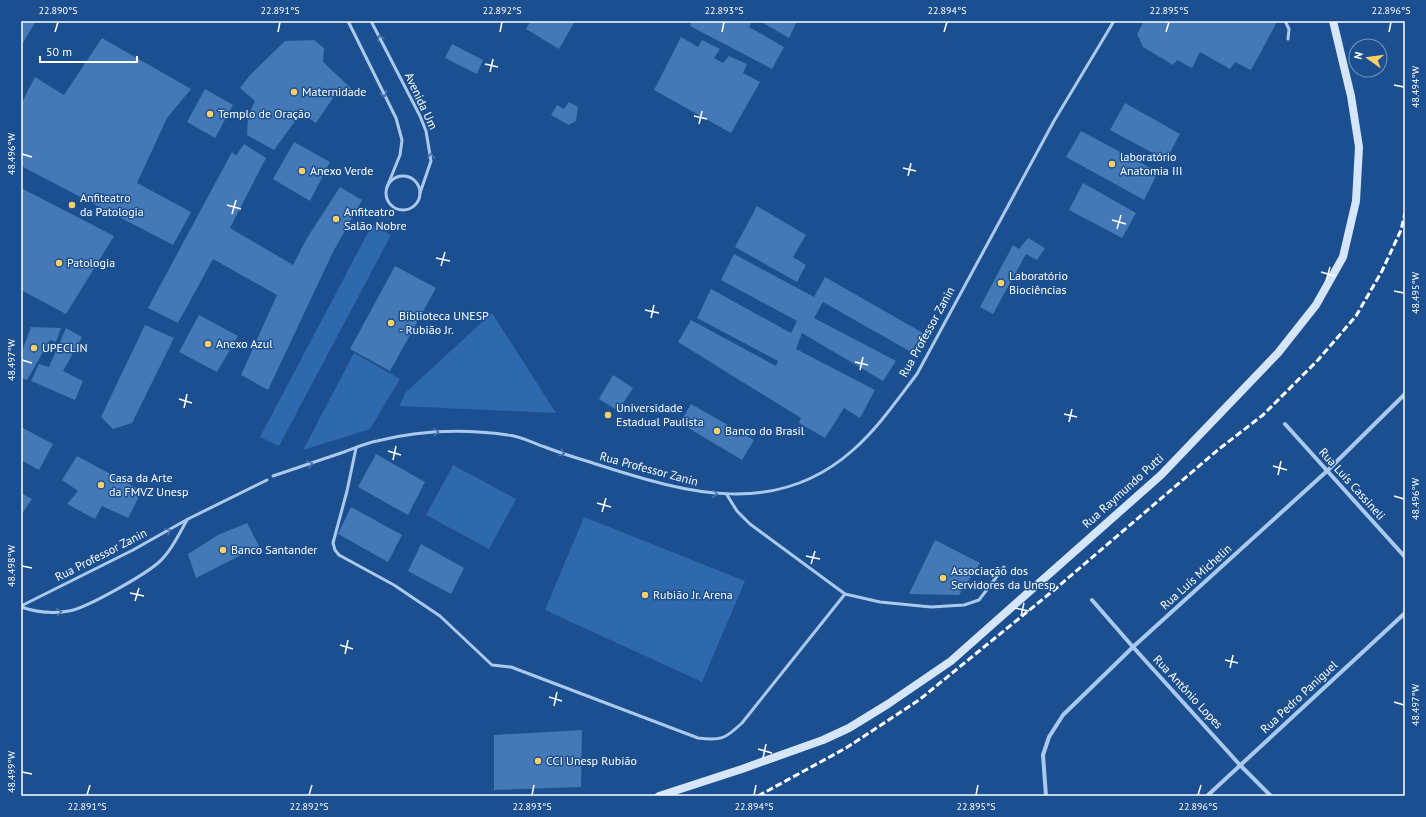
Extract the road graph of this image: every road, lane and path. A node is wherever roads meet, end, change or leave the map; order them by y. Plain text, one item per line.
1 (348, 21) edge
2 (371, 21) edge
3 (1114, 21) edge
4 (1285, 21) edge
5 (1333, 21) edge
6 (1288, 39) dead end
7 (387, 187) junction
8 (420, 193) junction
9 (1405, 394) edge
10 (1286, 424) dead end
11 (356, 448) junction
12 (1327, 471) junction
13 (273, 476) dead end
14 (267, 480) dead end
15 (726, 495) junction
16 (188, 519) junction
17 (1405, 558) edge
18 (1004, 567) dead end
19 (845, 594) junction
20 (1092, 600) dead end
21 (21, 606) edge
22 (1405, 613) edge
23 (1133, 647) junction
24 (1240, 765) junction
25 (659, 796) edge
26 (1046, 796) edge
27 (1207, 796) edge
28 (1271, 796) edge

1 -> 7 lane
8 -> 2 lane, Avenida Um
3 - 15 lane, Rua Professor Zanin
4 - 6 lane
5 - 25 street, Rua Raymundo Putti
7 - 8 lane
7 - 8 lane
9 - 12 street, Rua Luís Michelin
10 - 12 street, Rua Luís Cassineli
13 -> 11 lane, Rua Professor Zanin
11 -> 15 lane, Rua Professor Zanin
11 - 19 lane
12 - 17 street, Rua Luís Cassineli
12 - 23 street, Rua Luís Michelin
14 - 16 lane, Rua Professor Zanin
15 - 19 lane
21 -> 16 lane, Rua Professor Zanin
21 -> 16 lane, Rua Professor Zanin
18 - 19 lane
20 - 23 street, Rua Antônio Lopes
22 - 24 street, Rua Pedro Paniguel
23 - 24 street, Rua Antônio Lopes
23 - 26 street, Rua Luís Michelin
24 - 27 street, Rua Pedro Paniguel
24 - 28 street, Rua Antônio Lopes

